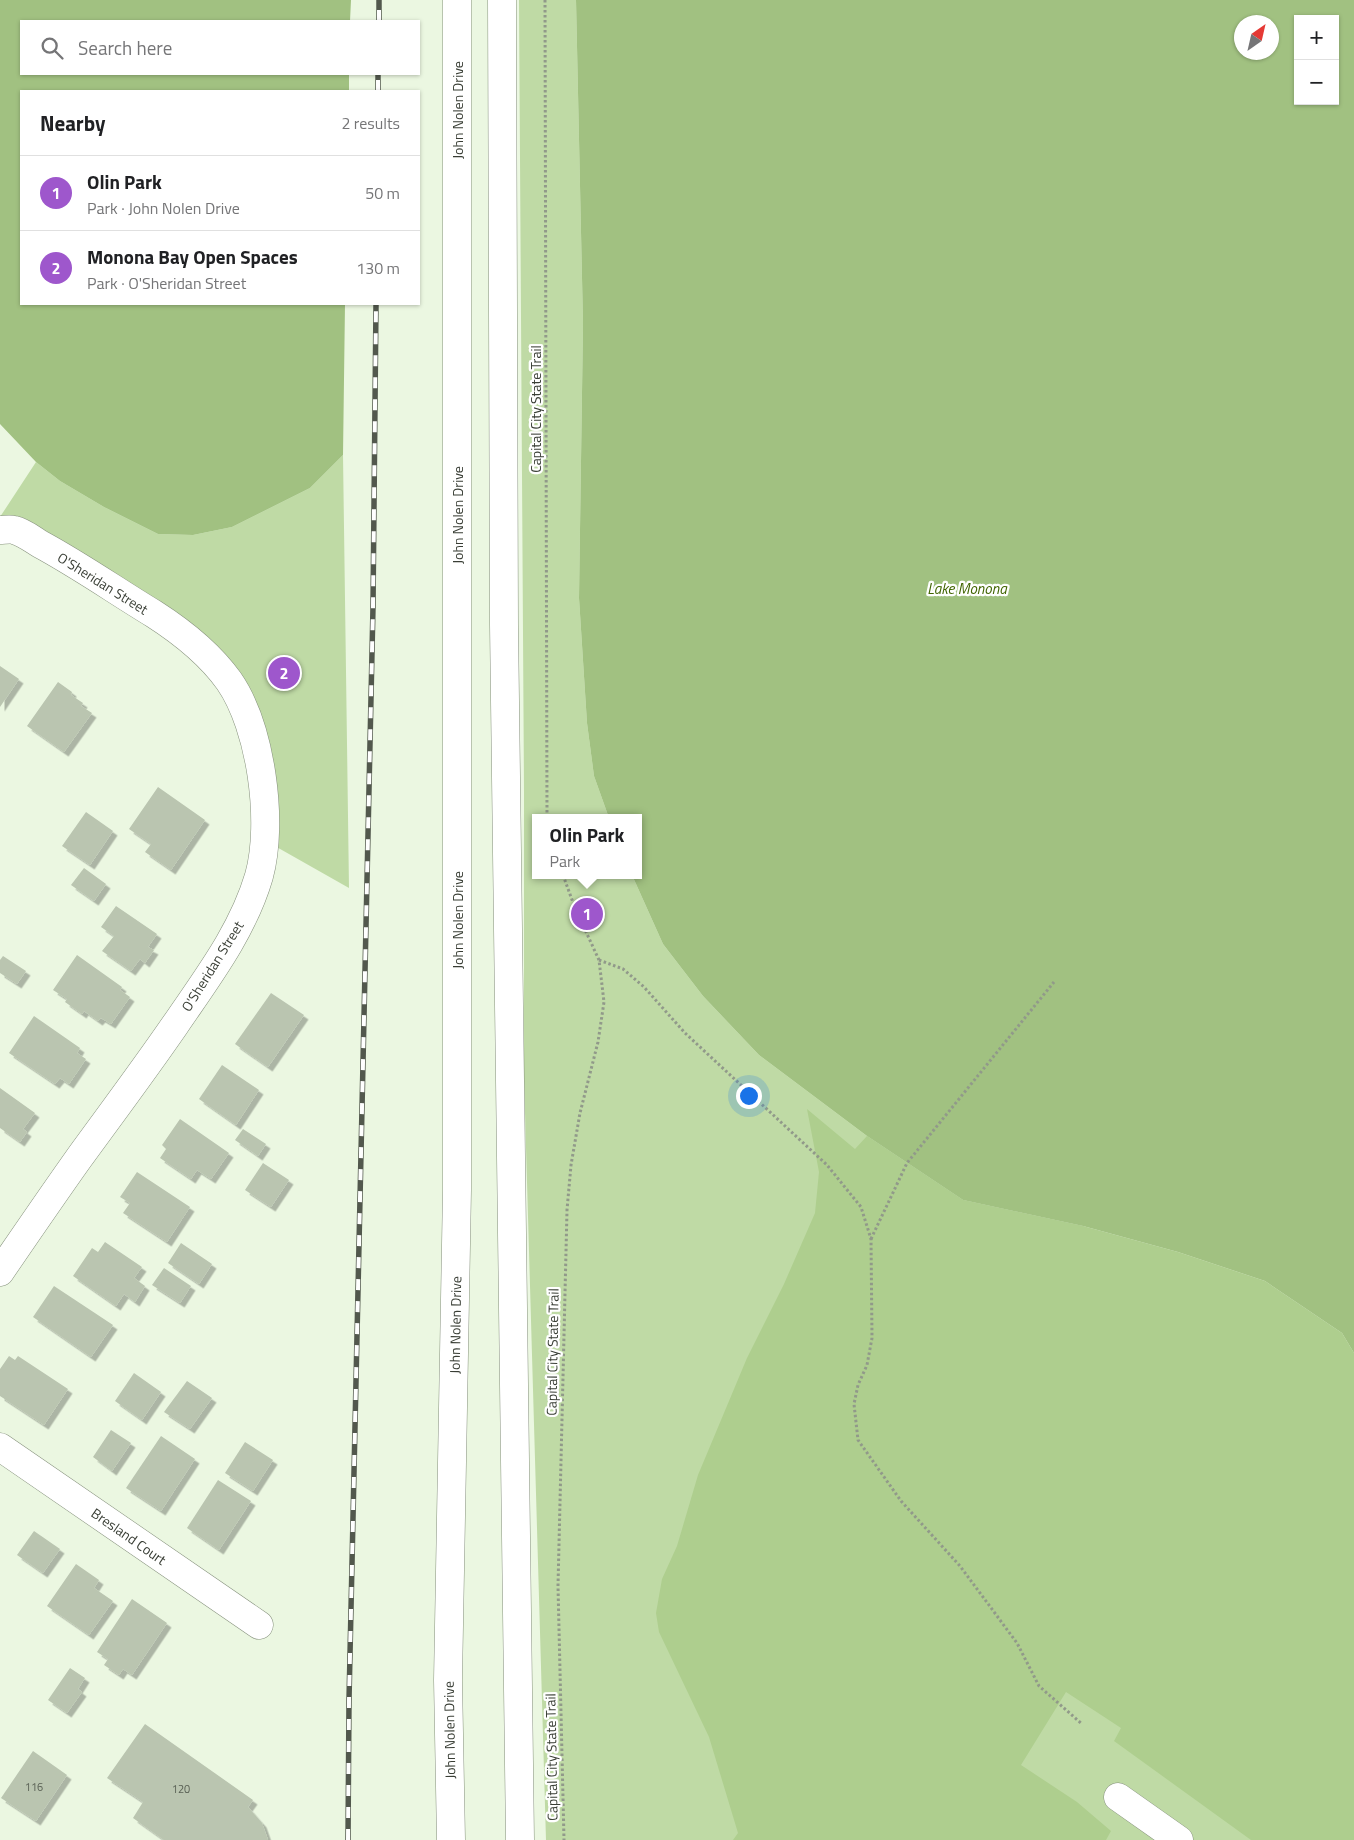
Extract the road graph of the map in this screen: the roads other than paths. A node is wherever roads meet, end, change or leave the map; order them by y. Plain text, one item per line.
1 (457, 0) edge
2 (502, 0) edge
3 (0, 530) edge
4 (0, 1272) edge
5 (0, 1448) edge
6 (259, 1625) dead end
7 (1118, 1797) dead end
8 (1165, 1836) edge
9 (451, 1840) edge
10 (520, 1840) edge

1 - 9 main road, John Nolen Drive
2 - 10 main road
3 - 4 main road, O'Sheridan Street
5 - 6 main road, Bresland Court
7 - 8 main road

